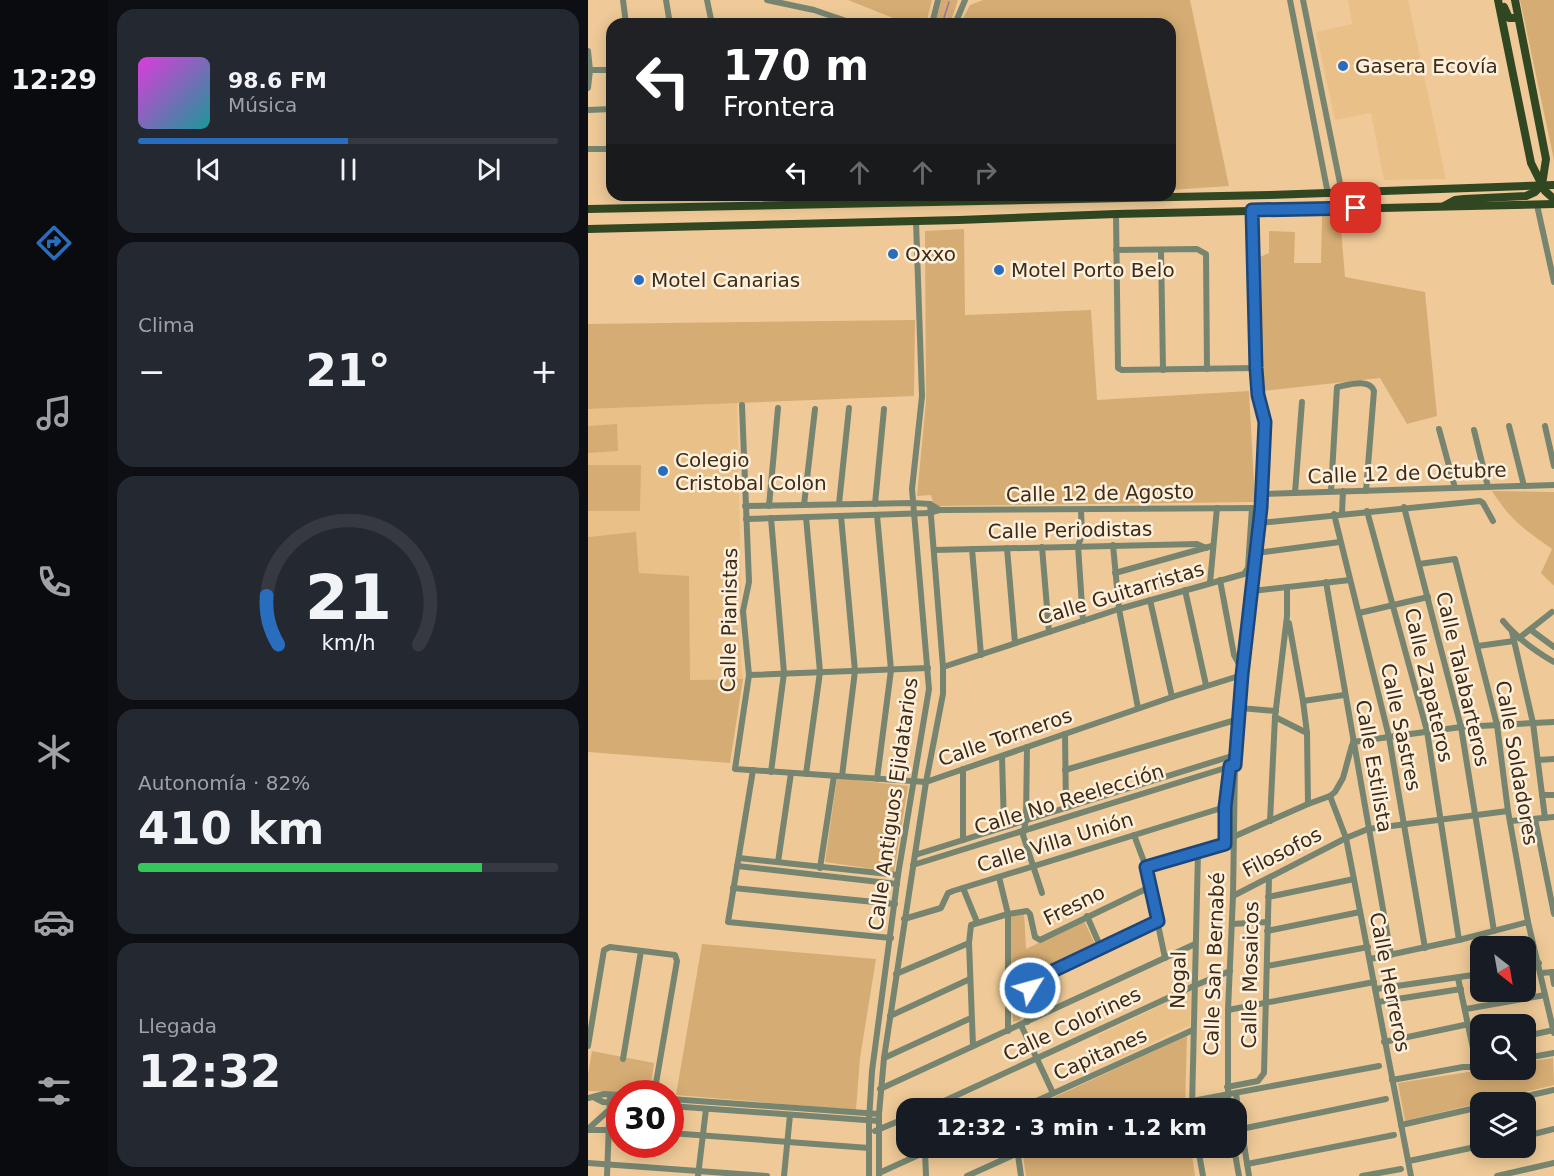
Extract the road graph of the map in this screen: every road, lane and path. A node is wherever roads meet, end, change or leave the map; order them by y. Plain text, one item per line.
1 (623, 0) edge
2 (666, 0) edge
3 (707, 0) edge
4 (766, 0) edge
5 (938, 0) edge
6 (964, 0) edge
7 (1290, 0) edge
8 (1303, 0) edge
9 (1500, 0) edge
10 (1515, 0) edge
11 (625, 18) edge
12 (669, 18) edge
13 (711, 18) edge
14 (837, 18) edge
15 (934, 18) edge
16 (957, 18) edge
17 (1518, 18) junction
18 (588, 51) edge
19 (590, 70) junction
20 (606, 70) edge
21 (588, 88) edge
22 (588, 110) edge
23 (606, 110) edge
24 (588, 149) edge
25 (606, 149) edge
26 (1542, 185) junction
27 (1554, 185) edge
28 (1342, 193) junction
29 (1312, 194) junction
30 (1328, 194) junction
31 (1176, 196) edge
32 (1554, 199) edge
33 (855, 201) edge
34 (868, 201) edge
35 (855, 204) junction
36 (1554, 204) edge
37 (1537, 205) junction
38 (1443, 207) junction
39 (588, 209) edge
40 (1313, 209) junction
41 (1252, 210) junction
42 (1116, 214) junction
43 (916, 221) junction
44 (588, 229) edge
45 (1116, 250) junction
46 (1161, 250) junction
47 (1554, 282) edge
48 (1256, 368) junction
49 (1207, 369) junction
50 (1163, 370) junction
51 (1302, 402) dead end
52 (742, 405) dead end
53 (778, 408) dead end
54 (849, 408) dead end
55 (815, 409) dead end
56 (884, 409) dead end
57 (1509, 426) dead end
58 (1545, 426) dead end
59 (1439, 429) dead end
60 (1474, 430) dead end
61 (1554, 466) edge
62 (1554, 485) edge
63 (1524, 486) junction
64 (1488, 487) junction
65 (1455, 488) junction
66 (1330, 491) junction
67 (1343, 491) junction
68 (1366, 491) junction
69 (1295, 493) junction
70 (1262, 494) junction
71 (839, 504) junction
72 (875, 504) junction
73 (913, 504) junction
74 (930, 504) junction
75 (804, 505) junction
76 (745, 506) junction
77 (769, 506) junction
78 (1404, 507) junction
79 (1217, 508) junction
80 (1252, 508) junction
81 (1261, 508) junction
82 (940, 510) junction
83 (1081, 510) junction
84 (1367, 511) junction
85 (914, 513) junction
86 (930, 513) junction
87 (1342, 513) junction
88 (1334, 514) junction
89 (877, 515) junction
90 (841, 516) junction
91 (806, 517) junction
92 (771, 518) junction
93 (746, 519) junction
94 (1493, 521) dead end
95 (1260, 523) junction
96 (1340, 542) junction
97 (1113, 545) junction
98 (1078, 546) junction
99 (1042, 547) junction
100 (1209, 547) junction
101 (1007, 548) junction
102 (972, 549) junction
103 (934, 550) junction
104 (1256, 553) junction
105 (1419, 564) junction
106 (1115, 573) junction
107 (1220, 580) junction
108 (1350, 580) junction
109 (1326, 582) junction
110 (1210, 583) junction
111 (1287, 587) junction
112 (1185, 590) junction
113 (1252, 591) junction
114 (1428, 597) junction
115 (1150, 600) junction
116 (1393, 605) junction
117 (1546, 606) dead end
118 (1119, 609) junction
119 (1359, 613) junction
120 (1553, 613) edge
121 (1287, 616) junction
122 (1083, 621) junction
123 (1503, 621) dead end
124 (1531, 630) junction
125 (1049, 632) junction
126 (1516, 639) junction
127 (1015, 643) junction
128 (1478, 646) junction
129 (1554, 646) edge
130 (981, 655) junction
131 (1554, 662) edge
132 (943, 667) junction
133 (928, 668) junction
134 (891, 670) junction
135 (855, 671) junction
136 (820, 672) junction
137 (1242, 673) junction
138 (784, 674) junction
139 (749, 675) junction
140 (1206, 685) junction
141 (1344, 695) junction
142 (1172, 697) junction
143 (1303, 701) junction
144 (1138, 708) junction
145 (1239, 708) junction
146 (1275, 714) junction
147 (1239, 719) junction
148 (1533, 723) junction
149 (1554, 723) edge
150 (1497, 725) junction
151 (1461, 727) junction
152 (1427, 731) junction
153 (1307, 733) junction
154 (1065, 734) junction
155 (1389, 737) junction
156 (1353, 742) junction
157 (1028, 747) junction
158 (1002, 756) junction
159 (1233, 756) junction
160 (1554, 759) edge
161 (1538, 760) junction
162 (1232, 765) junction
163 (735, 769) joint
164 (963, 769) junction
165 (753, 770) junction
166 (1065, 770) junction
167 (771, 771) junction
168 (791, 773) junction
169 (806, 774) junction
170 (834, 776) junction
171 (842, 776) junction
172 (877, 778) junction
173 (914, 781) junction
174 (926, 782) junction
175 (1542, 795) junction
176 (1554, 795) edge
177 (1330, 796) junction
178 (1308, 804) junction
179 (1225, 807) junction
180 (1066, 808) junction
181 (1508, 811) junction
182 (1474, 816) junction
183 (1554, 817) edge
184 (1545, 818) junction
185 (1534, 819) junction
186 (1026, 820) junction
187 (1440, 820) junction
188 (1270, 821) junction
189 (1510, 821) junction
190 (1404, 824) junction
191 (1004, 827) junction
192 (1368, 829) junction
193 (1023, 831) junction
194 (1134, 835) junction
195 (1346, 838) junction
196 (963, 840) junction
197 (1233, 841) junction
198 (1225, 844) junction
199 (1198, 852) junction
200 (915, 855) junction
201 (739, 858) junction
202 (778, 862) junction
203 (913, 865) junction
204 (737, 866) junction
205 (820, 866) junction
206 (1033, 866) junction
207 (1146, 867) junction
208 (819, 875) junction
209 (898, 875) junction
210 (999, 877) junction
211 (1269, 878) junction
212 (1354, 879) junction
213 (897, 884) junction
214 (1150, 887) junction
215 (733, 888) junction
216 (963, 888) junction
217 (1042, 893) dead end
218 (1233, 896) junction
219 (1268, 897) junction
220 (895, 904) junction
221 (1360, 912) junction
222 (1008, 914) junction
223 (1554, 914) edge
224 (1087, 916) junction
225 (904, 919) junction
226 (1158, 921) junction
227 (977, 922) junction
228 (1268, 922) junction
229 (1528, 922) junction
230 (1232, 924) junction
231 (1267, 931) junction
232 (1494, 931) junction
233 (891, 938) junction
234 (1459, 940) junction
235 (969, 943) junction
236 (1196, 944) junction
237 (1368, 947) junction
238 (1101, 948) junction
239 (1425, 948) junction
240 (641, 951) junction
241 (1391, 955) junction
242 (1165, 958) junction
243 (1370, 959) junction
244 (1536, 963) edge
245 (1539, 963) junction
246 (1267, 966) junction
247 (1230, 971) junction
248 (1553, 972) edge
249 (1541, 973) junction
250 (896, 975) junction
251 (1470, 976) edge
252 (1458, 978) junction
253 (970, 979) junction
254 (1554, 984) edge
255 (1196, 985) junction
256 (1375, 986) junction
257 (1461, 989) junction
258 (1545, 995) junction
259 (1378, 1002) junction
260 (1266, 1003) junction
261 (1466, 1009) junction
262 (1228, 1010) junction
263 (890, 1016) junction
264 (971, 1018) junction
265 (1024, 1024) junction
266 (1469, 1024) joint
267 (1193, 1030) junction
268 (1008, 1031) junction
269 (1554, 1032) edge
270 (1536, 1035) edge
271 (1384, 1042) junction
272 (588, 1046) edge
273 (974, 1046) junction
274 (1554, 1053) edge
275 (1536, 1056) edge
276 (884, 1058) junction
277 (1037, 1058) junction
278 (623, 1059) dead end
279 (1379, 1066) dead end
280 (1470, 1067) edge
281 (657, 1080) edge
282 (1392, 1080) junction
283 (1227, 1087) junction
284 (880, 1089) junction
285 (1554, 1090) edge
286 (1053, 1093) junction
287 (1236, 1094) junction
288 (1536, 1094) edge
289 (1226, 1096) junction
290 (591, 1098) edge
291 (951, 1098) edge
292 (1042, 1098) edge
293 (1192, 1098) edge
294 (1212, 1098) edge
295 (1237, 1098) edge
296 (1386, 1099) dead end
297 (684, 1100) edge
298 (606, 1101) edge
299 (606, 1107) edge
300 (684, 1107) edge
301 (706, 1109) junction
302 (1470, 1109) edge
303 (790, 1115) junction
304 (869, 1116) junction
305 (879, 1118) junction
306 (896, 1122) edge
307 (1401, 1125) junction
308 (1247, 1128) edge
309 (588, 1129) edge
310 (606, 1130) edge
311 (879, 1130) junction
312 (1554, 1130) edge
313 (869, 1132) junction
314 (684, 1134) edge
315 (1536, 1134) edge
316 (703, 1135) junction
317 (1394, 1135) dead end
318 (788, 1141) junction
319 (869, 1148) junction
320 (1470, 1148) edge
321 (608, 1158) edge
322 (911, 1158) edge
323 (925, 1158) edge
324 (1002, 1158) edge
325 (1019, 1158) edge
326 (1200, 1158) edge
327 (1236, 1158) edge
328 (1247, 1158) edge
329 (1408, 1161) junction
330 (588, 1163) edge
331 (1554, 1163) edge
332 (608, 1164) junction
333 (1248, 1164) junction
334 (1401, 1169) dead end
335 (698, 1173) edge
336 (879, 1174) edge
337 (607, 1176) edge
338 (767, 1176) edge
339 (784, 1176) edge
340 (870, 1176) edge
341 (926, 1176) edge
342 (967, 1176) edge
343 (1021, 1176) edge
344 (1203, 1176) edge
345 (1239, 1176) edge
346 (1250, 1176) edge
347 (1362, 1176) edge
348 (1411, 1176) edge
349 (1497, 1176) edge

1 - 11 street
2 - 12 street
3 - 13 street
4 - 14 street
5 - 15 street
6 - 16 street
7 - 30 street
8 - 28 street
9 - 17 main road
9 - 26 main road
10 - 17 main road
17 - 26 main road
18 - 19 street
19 - 20 street
19 - 21 street
22 - 23 street
24 - 25 street
26 - 27 main road
26 - 28 main road
26 - 32 main road
26 - 38 main road
28 - 30 main road
29 - 30 main road
29 - 31 main road
29 - 40 main road
33 - 35 street
34 - 35 main road
35 - 39 main road
36 - 37 main road
37 - 38 main road
37 - 47 street
38 - 40 main road
40 - 41 main road
41 - 42 main road
41 - 48 street, Calle San Bernabé
42 - 43 main road
42 - 45 street
43 - 44 main road
43 - 73 street, Calle Antiguos Ejidatarios
45 - 46 street
45 - 50 street
46 - 49 street
46 - 50 street
48 - 49 street
48 - 70 street, Calle San Bernabé
49 - 50 street
51 - 69 street
52 - 76 street, Calle Pianistas
53 - 77 street
54 - 71 street
55 - 75 street
56 - 72 street
57 - 63 street
58 - 61 street
59 - 65 street
60 - 64 street
62 - 63 street, Calle 12 de Octubre
63 - 64 street, Calle 12 de Octubre
64 - 65 street, Calle 12 de Octubre
65 - 68 street, Calle 12 de Octubre
66 - 67 street, Calle 12 de Octubre
66 - 68 street
66 - 69 street, Calle 12 de Octubre
67 - 68 street, Calle 12 de Octubre
67 - 87 street
69 - 70 street, Calle 12 de Octubre
70 - 81 street, Calle San Bernabé
71 - 72 street
71 - 75 street
72 - 73 street
73 - 74 street
73 - 85 street, Calle Antiguos Ejidatarios
74 - 82 street
74 - 86 street, Calle Antiguos Ejidatarios
75 - 77 street
76 - 77 street
76 - 93 street, Calle Pianistas
78 - 84 street
78 - 94 street
78 - 105 street, Calle Talabarteros
79 - 80 street, Calle 12 de Agosto
79 - 83 street, Calle 12 de Agosto
79 - 100 street
80 - 81 street, Calle 12 de Agosto
80 - 107 street, Calle Guitarristas
81 - 95 street, Calle San Bernabé
82 - 83 street, Calle 12 de Agosto
82 - 86 street, Calle 12 de Agosto
83 - 98 street
84 - 87 street
84 - 116 street, Calle Zapateros
85 - 86 street, Calle 12 de Agosto
85 - 89 street, Calle 12 de Agosto
85 - 133 street, Calle Antiguos Ejidatarios
86 - 103 street, Calle Antiguos Ejidatarios
87 - 88 street
88 - 95 street
88 - 96 street, Calle Sastres
89 - 90 street, Calle 12 de Agosto
89 - 134 street
90 - 91 street, Calle 12 de Agosto
90 - 135 street
91 - 92 street, Calle 12 de Agosto
91 - 136 street
92 - 93 street, Calle 12 de Agosto
92 - 138 street
93 - 139 street, Calle Pianistas
95 - 104 street, Calle San Bernabé
96 - 104 street
96 - 108 street, Calle Sastres
97 - 98 street, Calle Periodistas
97 - 100 street, Calle Periodistas
97 - 106 street
98 - 99 street, Calle Periodistas
98 - 122 street
99 - 101 street, Calle Periodistas
99 - 125 street
100 - 106 street
100 - 110 street
101 - 102 street, Calle Periodistas
101 - 127 street
102 - 103 street, Calle Periodistas
102 - 130 street
103 - 132 street, Calle Antiguos Ejidatarios
104 - 113 street, Calle San Bernabé
105 - 114 street, Calle Talabarteros
105 - 128 street, Calle Soldadores
106 - 118 street
107 - 110 street, Calle Guitarristas
107 - 137 street
108 - 109 street
108 - 119 street, Calle Sastres
109 - 111 street
109 - 141 street, Calle Estilista
110 - 112 street, Calle Guitarristas
111 - 113 street
111 - 121 street
112 - 115 street, Calle Guitarristas
112 - 140 street
113 - 137 street, Calle San Bernabé
114 - 116 street
114 - 151 street, Calle Talabarteros
115 - 118 street, Calle Guitarristas
115 - 142 street
116 - 119 street
116 - 152 street, Calle Zapateros
117 - 120 street
118 - 122 street, Calle Guitarristas
118 - 144 street
119 - 155 street, Calle Sastres
120 - 124 street
121 - 143 street
121 - 146 street
122 - 125 street, Calle Guitarristas
123 - 126 street
124 - 126 street
124 - 129 street
125 - 127 street, Calle Guitarristas
126 - 128 street
126 - 131 street
126 - 148 street
127 - 130 street, Calle Guitarristas
128 - 150 street, Calle Soldadores
130 - 132 street, Calle Guitarristas
132 - 174 street, Calle Antiguos Ejidatarios
133 - 134 street
133 - 173 street, Calle Antiguos Ejidatarios
134 - 135 street
134 - 172 street
135 - 136 street
135 - 171 street
136 - 138 street
136 - 169 street
137 - 140 street, Calle Torneros
137 - 145 street, Calle San Bernabé
138 - 139 street
138 - 167 street
139 - 163 street, Calle Pianistas
140 - 142 street, Calle Torneros
141 - 143 street
141 - 156 street, Calle Estilista
142 - 144 street, Calle Torneros
143 - 153 street
144 - 154 street, Calle Torneros
145 - 146 street
145 - 147 street, Calle San Bernabé
146 - 153 street
146 - 188 street
147 - 159 street, Calle San Bernabé
147 - 166 street
148 - 149 street
148 - 150 street
148 - 161 street
150 - 151 street
150 - 181 street, Calle Soldadores
151 - 152 street
151 - 182 street, Calle Talabarteros
152 - 155 street
152 - 187 street, Calle Zapateros
153 - 178 street
154 - 157 street, Calle Torneros
154 - 166 street
155 - 156 street
155 - 190 street, Calle Sastres
156 - 177 street
156 - 192 street, Calle Estilista
157 - 158 street, Calle Torneros
157 - 186 street
158 - 164 street, Calle Torneros
158 - 191 street
159 - 162 street, Calle San Bernabé
159 - 180 street, Calle No Reelección
160 - 161 street
161 - 175 street
162 - 179 street, Calle San Bernabé
162 - 193 street, Calle No Reelección
162 - 197 street, Calle San Bernabé
163 - 165 street, Calle Torneros
164 - 174 street, Calle Torneros
164 - 196 street
165 - 167 street, Calle Torneros
165 - 201 street
166 - 180 street
167 - 168 street, Calle Torneros
168 - 169 street, Calle Torneros
168 - 202 street
169 - 170 street, Calle Torneros
170 - 171 street, Calle Torneros
170 - 205 street
171 - 172 street, Calle Torneros
172 - 173 street, Calle Torneros
173 - 174 street, Calle Torneros
173 - 209 street, Calle Antiguos Ejidatarios
174 - 200 street, Calle Antiguos Ejidatarios
175 - 176 street
175 - 184 street
177 - 178 street
177 - 195 street, Calle Herreros
178 - 188 street
179 - 194 street, Calle Villa Unión
179 - 198 street, Calle San Bernabé
180 - 186 street, Calle No Reelección
181 - 182 street, Filosofos
181 - 189 street, Calle Soldadores
182 - 187 street, Filosofos
182 - 232 street, Calle Talabarteros
183 - 184 street
184 - 185 street
185 - 189 street
185 - 223 street
186 - 191 street, Calle No Reelección
186 - 193 street
187 - 190 street, Filosofos
187 - 234 street, Calle Zapateros
188 - 197 street
189 - 229 street, Calle Soldadores
190 - 192 street, Filosofos
190 - 239 street, Calle Sastres
191 - 196 street, Calle No Reelección
192 - 195 street, Filosofos
192 - 241 street, Calle Estilista
193 - 203 street, Calle No Reelección
193 - 206 street
194 - 206 street, Calle Villa Unión
194 - 207 street
195 - 211 street, Filosofos
195 - 212 street, Calle Herreros
196 - 200 street, Calle No Reelección
197 - 198 street
197 - 218 street, Calle San Bernabé
198 - 199 street
199 - 207 street
199 - 236 street, Nogal
200 - 203 street, Calle Antiguos Ejidatarios
201 - 202 street
201 - 204 street
202 - 205 street
203 - 225 street, Calle Antiguos Ejidatarios
204 - 208 street
204 - 215 street
205 - 208 street
205 - 209 street
206 - 210 street, Calle Villa Unión
206 - 217 street
207 - 214 street
208 - 213 street
209 - 213 street, Calle Antiguos Ejidatarios
210 - 216 street, Calle Villa Unión
210 - 222 street
211 - 218 street, Filosofos
211 - 219 street, Calle Mosaicos
212 - 219 street
212 - 221 street, Calle Herreros
213 - 220 street, Calle Antiguos Ejidatarios
214 - 224 street, Fresno
214 - 226 street
215 - 220 street
215 - 233 street
216 - 225 street, Calle Villa Unión
216 - 227 street
218 - 230 street, Calle San Bernabé
219 - 228 street, Calle Mosaicos
220 - 233 street, Calle Antiguos Ejidatarios
221 - 231 street
221 - 237 street, Calle Herreros
222 - 224 street, Fresno
222 - 227 street
222 - 268 street
224 - 238 street
225 - 250 street, Calle Antiguos Ejidatarios
226 - 238 street
226 - 242 street
227 - 235 street
228 - 230 street
228 - 231 street, Calle Mosaicos
229 - 232 street
229 - 245 street, Calle Soldadores
230 - 247 street, Calle San Bernabé
231 - 246 street, Calle Mosaicos
232 - 234 street
233 - 304 street, Calle Antiguos Ejidatarios
234 - 239 street
235 - 250 street
235 - 253 street
236 - 242 street
236 - 255 street, Nogal
237 - 243 street, Calle Herreros
237 - 246 street
238 - 265 street
239 - 241 street
240 - 272 street
240 - 278 street
240 - 281 street
241 - 243 street
242 - 265 street
243 - 256 street, Calle Herreros
244 - 245 street
245 - 249 street, Calle Soldadores
246 - 260 street, Calle Mosaicos
247 - 255 street, Calle Colorines
247 - 262 street, Calle San Bernabé
248 - 249 street
248 - 254 street
249 - 258 street, Calle Soldadores
250 - 263 street, Calle Antiguos Ejidatarios
251 - 252 street
252 - 256 street
252 - 257 street
253 - 263 street
253 - 264 street
255 - 267 street, Nogal
255 - 277 street, Calle Colorines
256 - 259 street, Calle Herreros
256 - 260 street
257 - 259 street
257 - 261 street
258 - 261 street
258 - 269 street, Calle Soldadores
259 - 271 street, Calle Herreros
260 - 262 street
260 - 283 street, Calle Mosaicos
261 - 266 street
262 - 283 street, Calle San Bernabé
263 - 276 street, Calle Antiguos Ejidatarios
264 - 273 street
264 - 276 street
265 - 268 street
265 - 277 street
266 - 271 street
267 - 286 street, Capitanes
267 - 293 street, Nogal
268 - 273 street
269 - 270 street
271 - 282 street, Calle Herreros
273 - 284 street
274 - 275 street
276 - 284 street, Calle Antiguos Ejidatarios
277 - 286 street
277 - 291 street, Calle Colorines
279 - 287 street
280 - 282 street
282 - 307 street, Calle Herreros
283 - 289 street, Calle San Bernabé
284 - 305 street, Calle Antiguos Ejidatarios
285 - 288 street
286 - 292 street, Capitanes
287 - 289 street
287 - 295 street
289 - 294 street
290 - 298 street
296 - 308 street
297 - 304 street
299 - 309 street
300 - 301 street
301 - 303 street
301 - 316 street
302 - 307 street
303 - 304 street
303 - 318 street
304 - 305 street
304 - 313 street, Calle Antiguos Ejidatarios
305 - 311 street, Calle Antiguos Ejidatarios
306 - 311 street
307 - 329 street, Calle Herreros
309 - 310 street
311 - 313 street
311 - 336 street, Calle Antiguos Ejidatarios
312 - 315 street
313 - 319 street, Calle Antiguos Ejidatarios
314 - 316 street
316 - 318 street
316 - 335 street
317 - 333 street
318 - 319 street
318 - 339 street
319 - 340 street, Calle Antiguos Ejidatarios
320 - 329 street
321 - 332 street
322 - 336 street
323 - 341 street
324 - 342 street
325 - 343 street
326 - 344 street
327 - 345 street
328 - 333 street
329 - 348 street, Calle Herreros
330 - 332 street
331 - 349 street
332 - 335 street
332 - 337 street
333 - 346 street
334 - 347 street
335 - 338 street

